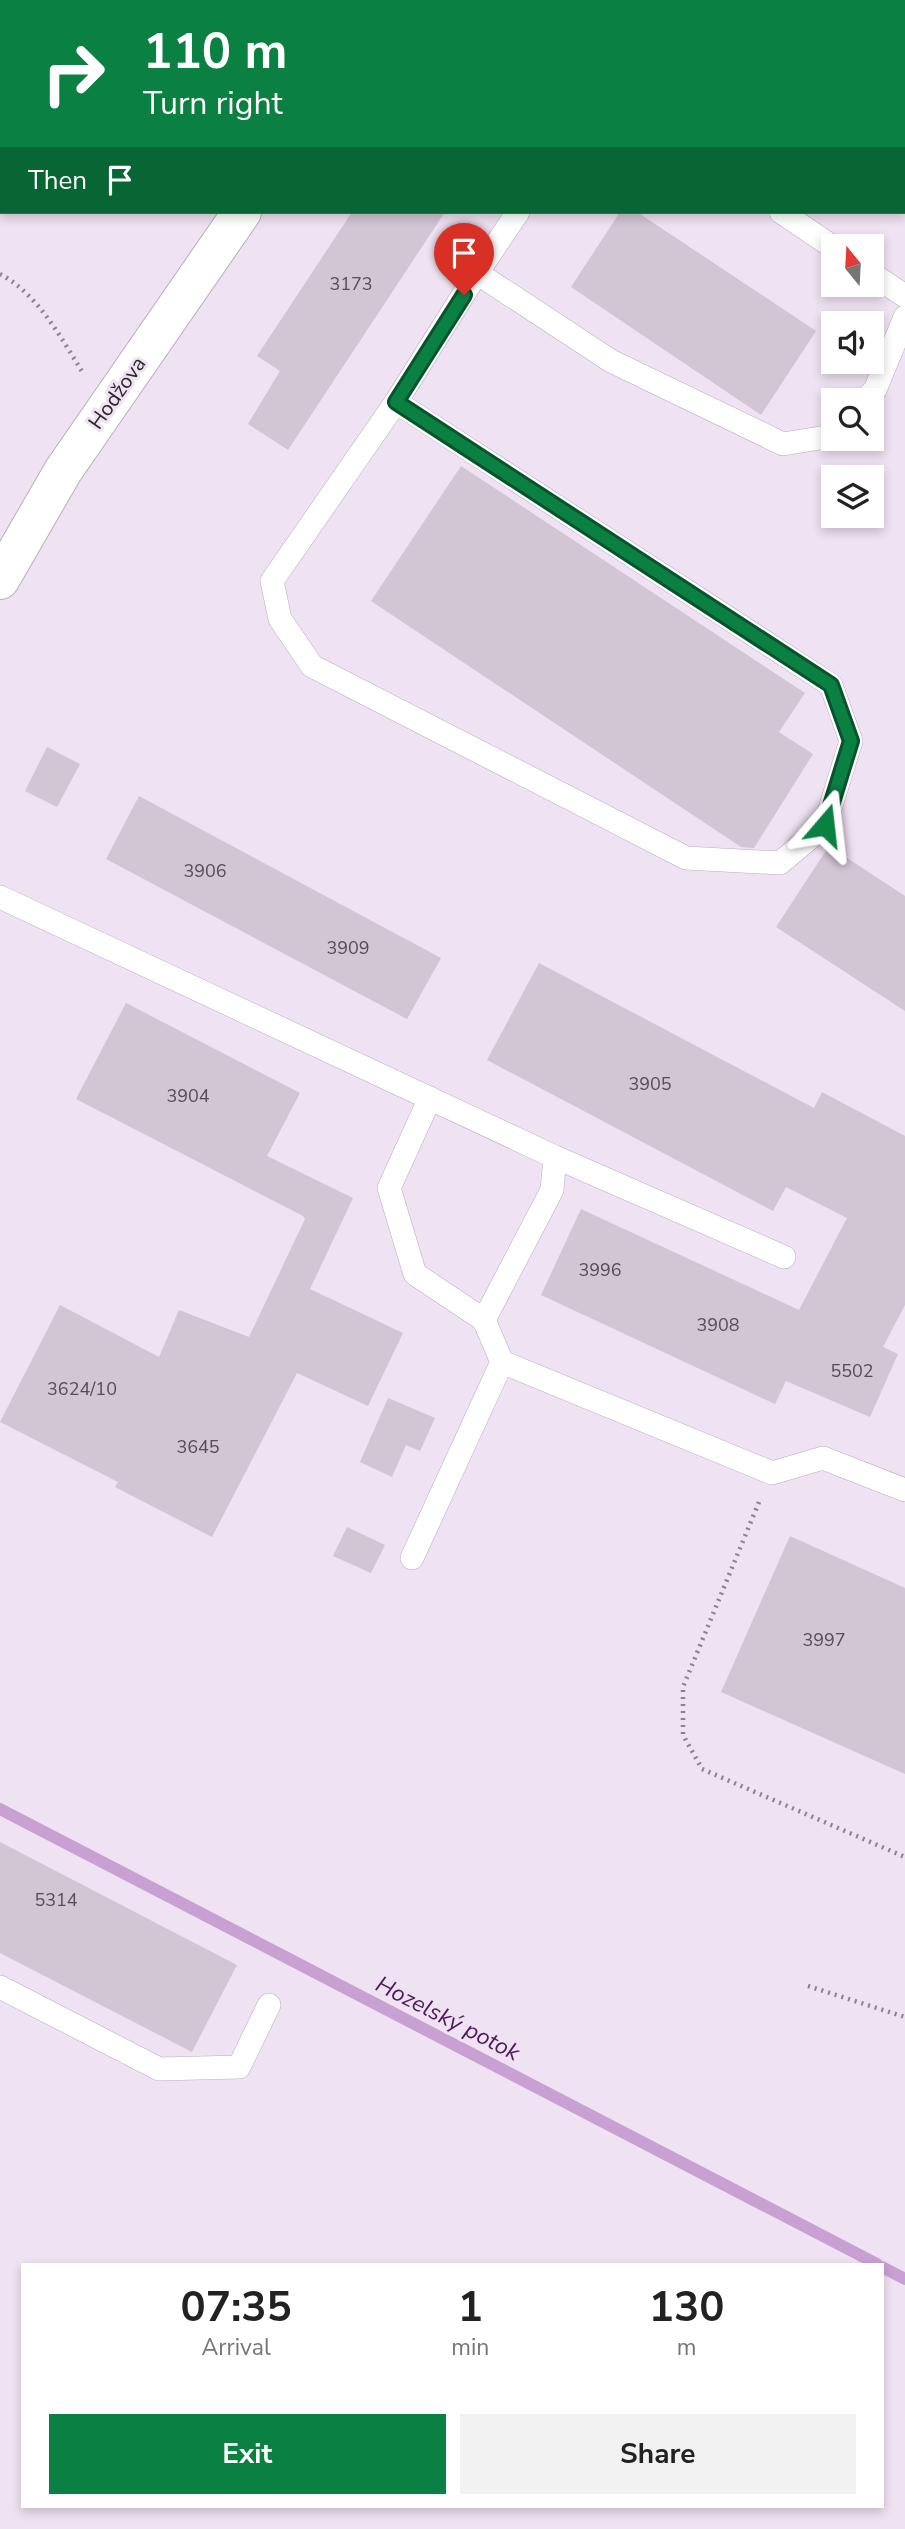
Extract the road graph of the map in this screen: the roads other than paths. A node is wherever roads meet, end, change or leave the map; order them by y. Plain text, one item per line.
1 (241, 214) edge
2 (517, 214) edge
3 (784, 214) edge
4 (821, 239) edge
5 (477, 273) junction
6 (884, 282) edge
7 (905, 296) edge
8 (905, 317) edge
9 (877, 388) edge
10 (396, 402) junction
11 (821, 438) edge
12 (0, 580) edge
13 (0, 897) edge
14 (430, 1098) junction
15 (555, 1157) junction
16 (784, 1257) dead end
17 (484, 1320) junction
18 (502, 1362) junction
19 (905, 1490) edge
20 (412, 1558) dead end
21 (0, 1987) edge
22 (269, 2005) dead end

1 - 12 street, Hodžova
2 - 5 lane
3 - 4 lane
5 - 10 lane
5 - 11 lane
6 - 7 lane
8 - 9 lane
10 - 10 lane
13 - 14 lane
14 - 15 lane
14 - 17 lane
15 - 16 lane
15 - 17 lane
17 - 18 lane
18 - 19 lane
18 - 20 lane
21 - 22 lane

